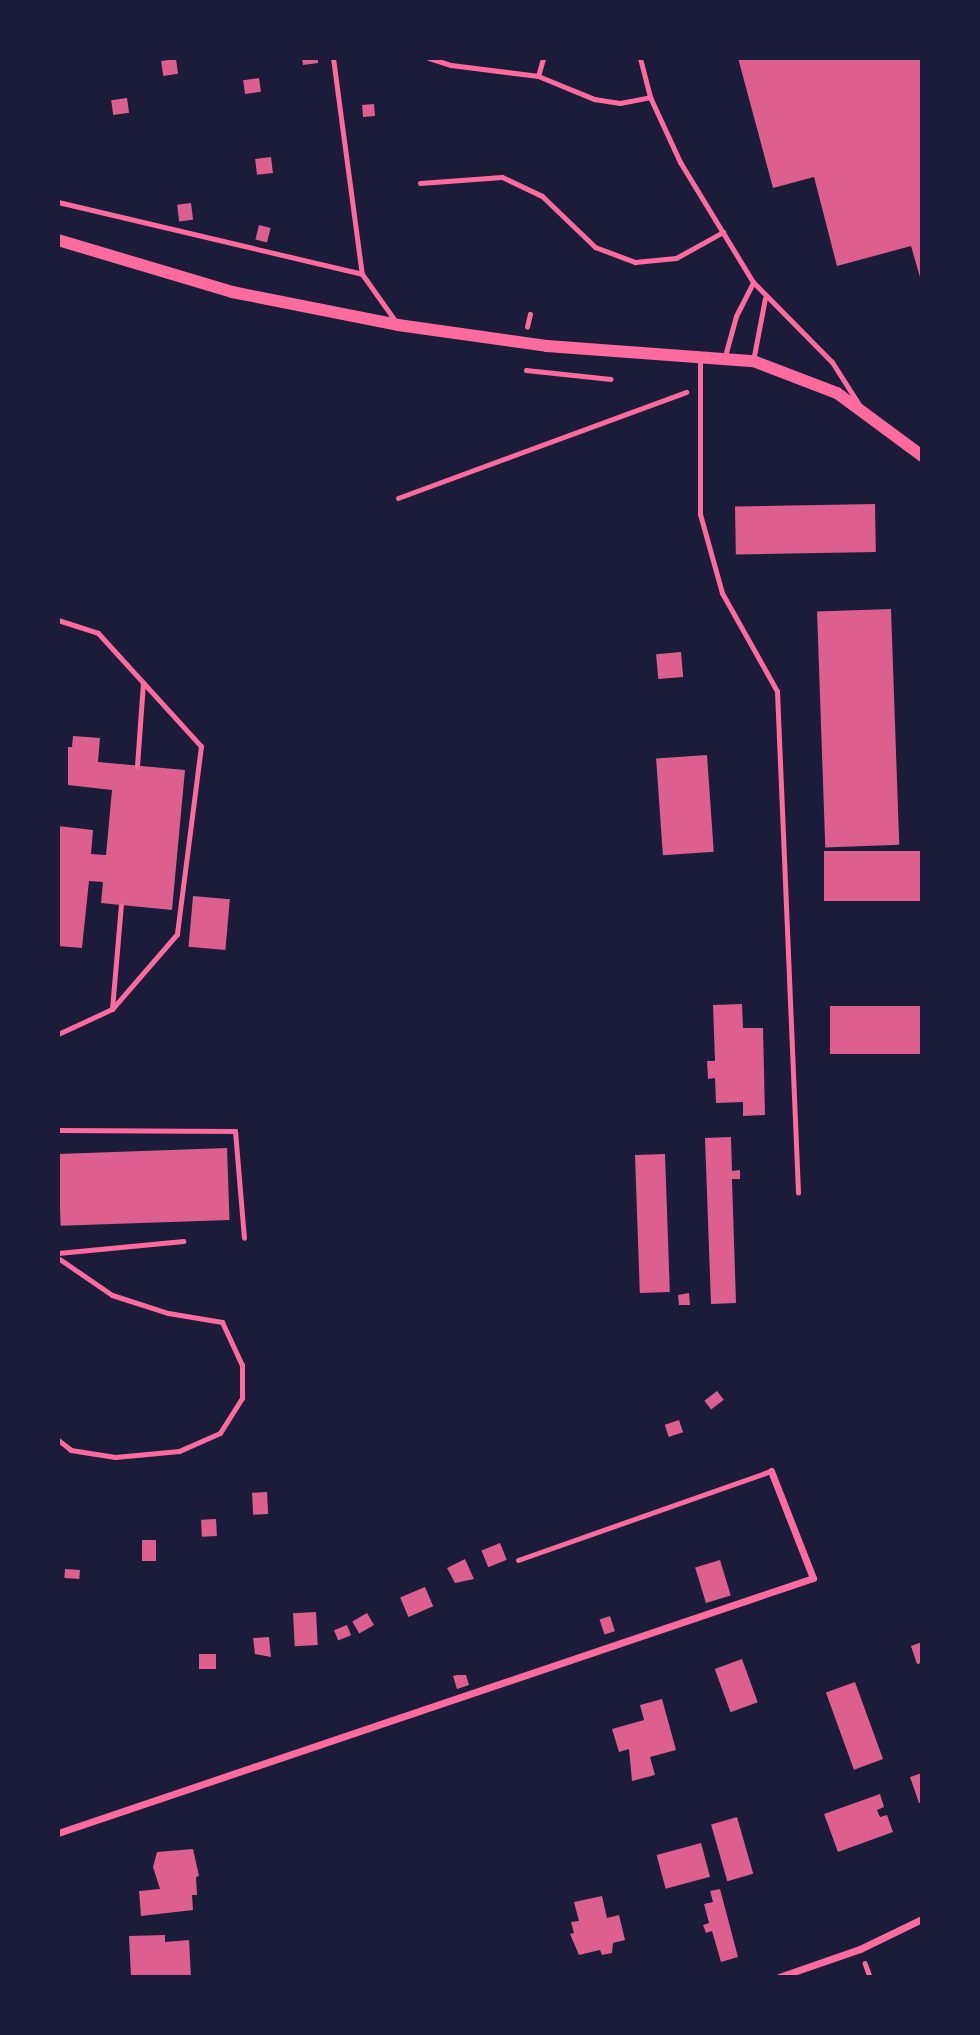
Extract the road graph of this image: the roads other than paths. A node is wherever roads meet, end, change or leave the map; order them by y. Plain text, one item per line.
1 (334, 58) edge
2 (429, 58) edge
3 (543, 58) edge
4 (640, 58) edge
5 (538, 76) junction
6 (650, 97) junction
7 (420, 183) dead end
8 (58, 202) edge
9 (723, 232) junction
10 (58, 240) edge
11 (362, 274) junction
12 (753, 282) junction
13 (765, 298) junction
14 (398, 325) junction
15 (700, 355) junction
16 (726, 356) junction
17 (753, 361) junction
18 (860, 407) junction
19 (922, 456) edge
20 (58, 620) edge
21 (143, 682) junction
22 (137, 766) dead end
23 (121, 905) dead end
24 (111, 1009) junction
25 (58, 1034) edge
26 (58, 1130) edge
27 (798, 1193) dead end
28 (244, 1238) dead end
29 (183, 1241) dead end
30 (58, 1256) edge
31 (58, 1440) edge
32 (771, 1471) joint
33 (518, 1560) dead end
34 (58, 1833) edge
35 (922, 1919) edge
36 (779, 1977) edge

1 - 11 lane
2 - 5 lane
3 - 5 lane
4 - 6 lane
5 - 6 lane
6 - 9 lane
7 - 9 lane
8 - 11 lane
9 - 12 lane
10 - 14 street
11 - 14 lane
12 - 13 lane
12 - 16 lane
13 - 17 lane
13 - 18 lane
14 - 15 street
15 - 16 street
15 - 27 lane
16 - 17 street
17 - 18 street
18 - 19 street
20 - 21 lane
21 - 22 lane
21 - 24 lane
23 - 24 lane
24 - 25 lane
26 - 28 lane
29 - 30 lane
30 - 31 lane
32 - 33 lane
32 - 34 street
35 - 36 street

